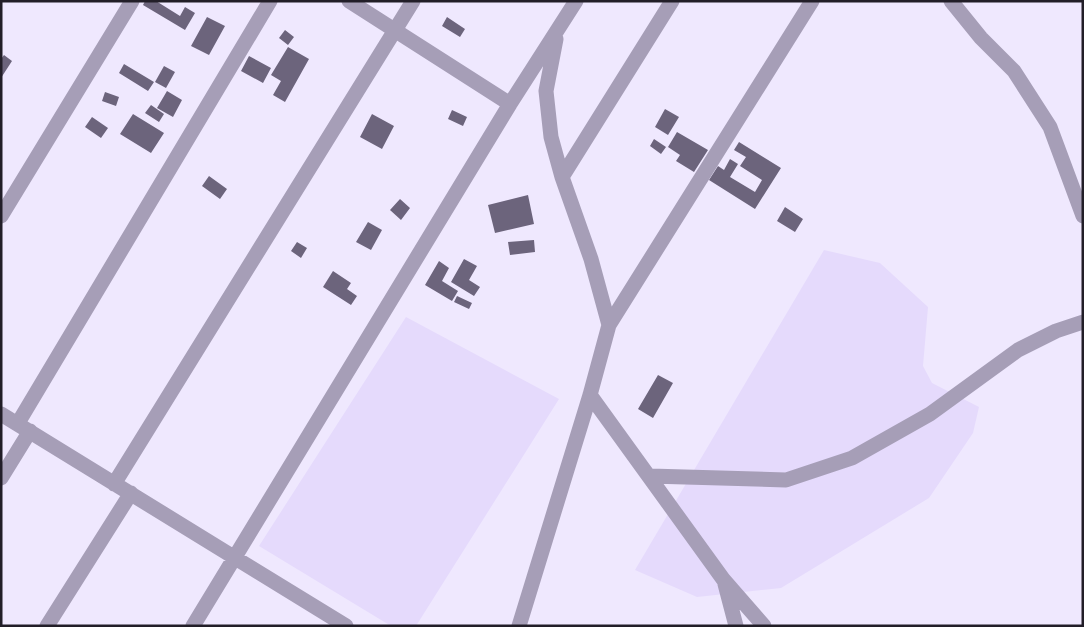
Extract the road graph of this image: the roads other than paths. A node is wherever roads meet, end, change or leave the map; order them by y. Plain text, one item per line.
1 (270, 1) edge
2 (349, 1) edge
3 (414, 1) edge
4 (576, 1) edge
5 (672, 1) edge
6 (812, 1) edge
7 (951, 1) edge
8 (126, 3) edge
9 (395, 30) junction
10 (558, 30) junction
11 (510, 104) junction
12 (562, 177) junction
13 (1, 216) edge
14 (1083, 216) edge
15 (1083, 322) edge
16 (609, 325) junction
17 (590, 395) junction
18 (1, 414) edge
19 (24, 427) junction
20 (650, 476) junction
21 (1, 478) edge
22 (114, 484) junction
23 (131, 493) junction
24 (235, 556) junction
25 (723, 579) junction
26 (328, 621) edge
27 (47, 626) edge
28 (193, 626) edge
29 (346, 626) edge
30 (519, 626) edge
31 (736, 626) edge
32 (764, 626) edge

1 - 19 street
2 - 9 street
3 - 9 street
4 - 10 street
5 - 12 street
6 - 16 street
7 - 14 street
8 - 13 street
9 - 11 street
9 - 22 street
10 - 11 street
10 - 12 street
11 - 24 street
12 - 16 street
15 - 20 street
16 - 17 street
17 - 20 street
17 - 30 street
18 - 19 street
19 - 21 street
19 - 22 street
20 - 25 street
22 - 23 street
23 - 24 street
23 - 27 street
24 - 26 street
24 - 28 street
25 - 31 street
25 - 32 street
26 - 29 street

